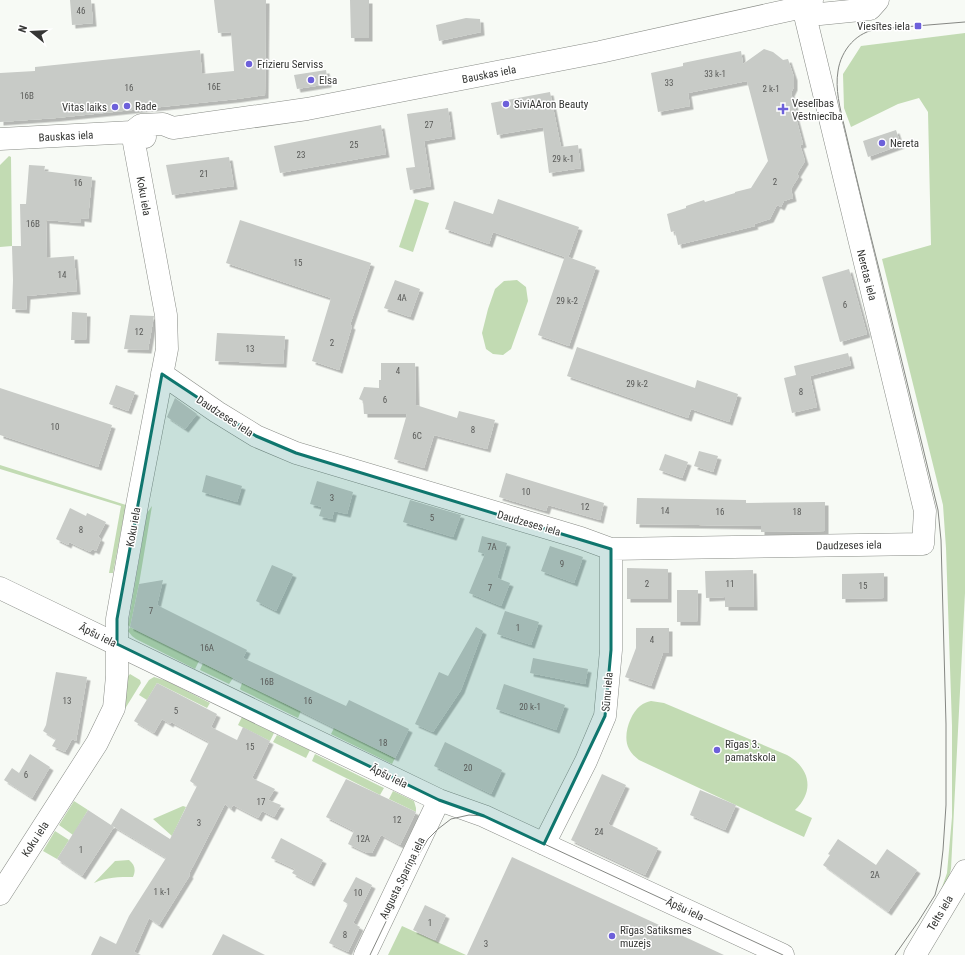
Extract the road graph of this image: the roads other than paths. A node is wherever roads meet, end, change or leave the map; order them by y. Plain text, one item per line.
1 (878, 0) edge
2 (807, 4) edge
3 (132, 132) junction
4 (0, 139) edge
5 (162, 374) junction
6 (924, 544) joint
7 (611, 549) junction
8 (0, 588) edge
9 (117, 644) junction
10 (439, 800) junction
11 (544, 844) junction
12 (965, 871) edge
13 (0, 894) edge
14 (365, 955) edge
15 (783, 955) edge
16 (915, 955) edge

1 - 2 street
2 - 3 street, Bauskas iela
2 - 6 street, Neretas iela
3 - 4 street, Bauskas iela
3 - 5 street, Koku iela
5 - 7 street, Daudzeses iela
5 - 9 street, Koku iela
6 - 7 street, Daudzeses iela
7 - 11 street, Sūnu iela
8 - 9 street, Āpšu iela
9 - 10 street, Āpšu iela
9 - 13 street, Koku iela
10 - 11 street, Āpšu iela
10 - 14 street, Augusta Spariņa iela
11 - 15 street, Āpšu iela
12 - 16 street, Telts iela

